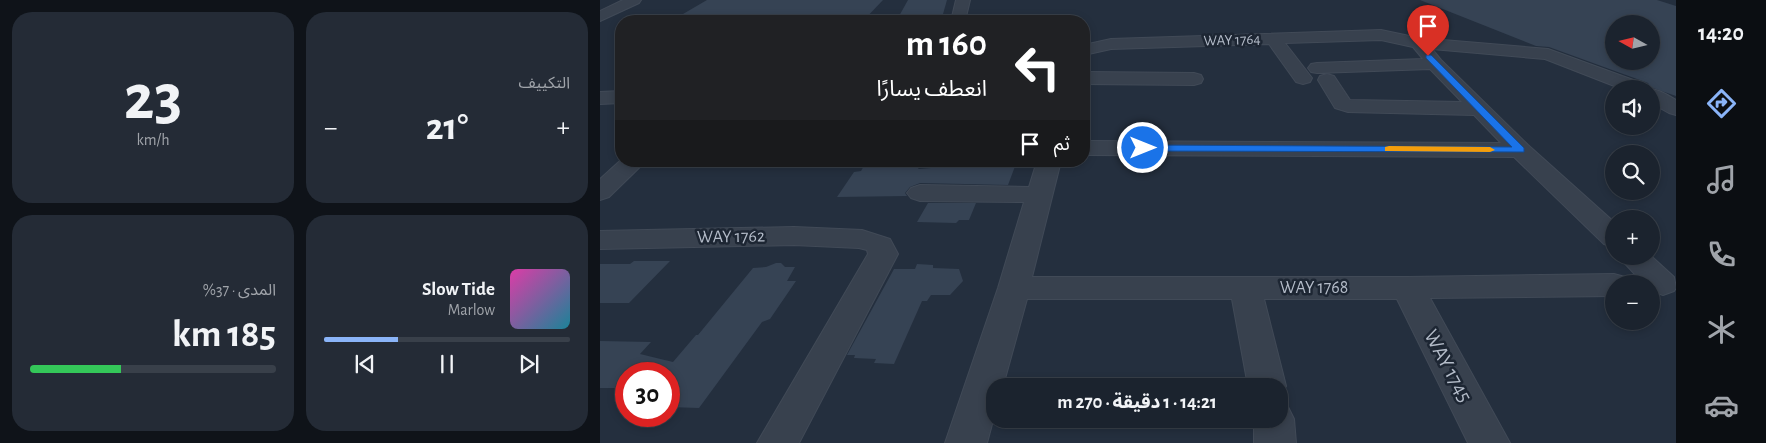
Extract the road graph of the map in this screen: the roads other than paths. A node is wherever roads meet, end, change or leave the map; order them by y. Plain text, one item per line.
1 (634, 0) edge
2 (964, 0) edge
3 (960, 15) edge
4 (600, 17) edge
5 (1274, 38) junction
6 (1419, 43) junction
7 (1090, 49) edge
8 (1436, 64) junction
9 (1316, 75) junction
10 (1090, 78) edge
11 (1194, 79) dead end
12 (1616, 80) edge
13 (615, 97) edge
14 (600, 98) edge
15 (1660, 99) edge
16 (1480, 109) junction
17 (1676, 109) edge
18 (1090, 148) edge
19 (1520, 150) junction
20 (627, 167) edge
21 (1047, 167) edge
22 (600, 192) edge
23 (920, 192) dead end
24 (1039, 196) junction
25 (1605, 230) edge
26 (600, 240) edge
27 (1643, 265) edge
28 (1663, 284) edge
29 (1605, 285) edge
30 (1014, 288) junction
31 (1246, 288) junction
32 (1408, 288) junction
33 (1265, 378) edge
34 (1274, 428) edge
35 (778, 443) edge
36 (966, 443) edge
37 (1275, 443) edge
38 (1489, 443) edge

1 - 4 street
2 - 3 street
5 - 6 street, WAY 1764
5 - 7 street, WAY 1764
5 - 9 street
6 - 8 street
6 - 12 street, WAY 1764
8 - 9 street
8 - 16 street
9 - 16 street
10 - 11 street
13 - 14 street
15 - 17 street
16 - 19 street
18 - 19 street
19 - 25 street
20 - 22 street
21 - 24 street
23 - 24 street
24 - 30 street
26 - 35 street, WAY 1762
27 - 28 street
29 - 32 street, WAY 1768
30 - 31 street, WAY 1768
30 - 36 street
31 - 32 street, WAY 1768
31 - 33 street
32 - 38 street, WAY 1745
34 - 37 street

